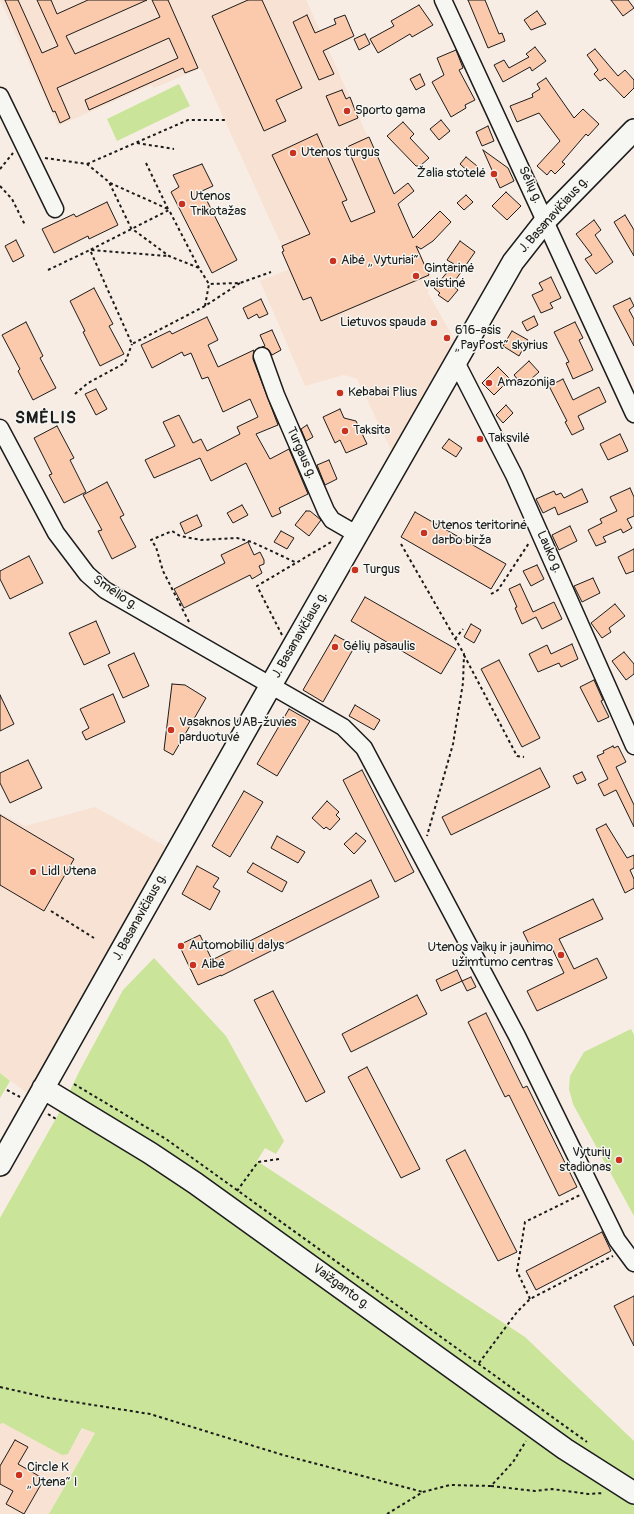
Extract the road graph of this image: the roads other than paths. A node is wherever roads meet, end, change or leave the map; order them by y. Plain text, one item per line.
1 (443, 0) edge
2 (0, 96) edge
3 (634, 130) edge
4 (55, 209) dead end
5 (546, 220) junction
6 (262, 356) dead end
7 (456, 362) junction
8 (634, 414) edge
9 (0, 428) edge
10 (351, 531) junction
11 (270, 685) junction
12 (634, 746) edge
13 (43, 1088) junction
14 (0, 1165) edge
15 (629, 1257) edge
16 (634, 1493) edge

1 - 5 street, Sėlių g.
2 - 4 street
3 - 5 main road, J. Basanavičiaus g.
5 - 7 main road, J. Basanavičiaus g.
5 - 8 street, Sėlių g.
6 - 10 street, Turgaus g.
7 - 10 main road, J. Basanavičiaus g.
7 - 12 street, Lauko g.
9 - 11 street, Smėlio g.
10 - 11 main road, J. Basanavičiaus g.
11 - 13 main road, J. Basanavičiaus g.
11 - 15 street, Smėlio g.
13 - 14 main road, J. Basanavičiaus g.
13 - 16 main road, Vaižganto g.

